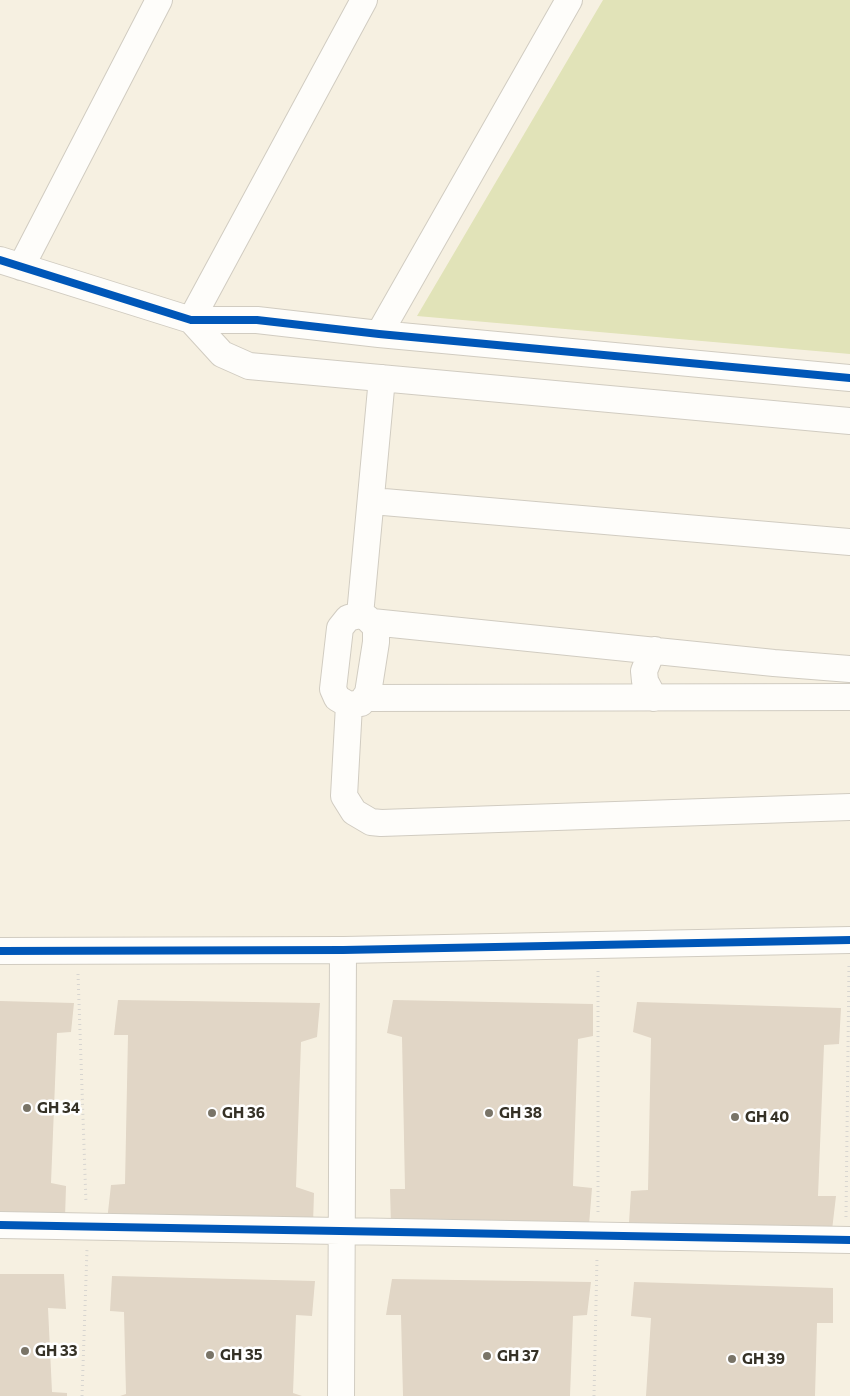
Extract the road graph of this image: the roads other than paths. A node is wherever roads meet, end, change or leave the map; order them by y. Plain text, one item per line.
1 (158, 0) edge
2 (364, 0) edge
3 (569, 0) edge
4 (11, 263) edge
5 (191, 320) junction
6 (379, 334) junction
7 (382, 378) junction
8 (850, 378) edge
9 (850, 422) edge
10 (372, 501) junction
11 (850, 542) edge
12 (366, 618) junction
13 (655, 650) junction
14 (700, 654) junction
15 (850, 668) edge
16 (850, 697) edge
17 (654, 698) junction
18 (693, 698) junction
19 (357, 702) junction
20 (850, 807) edge
21 (850, 940) edge
22 (0, 950) edge
23 (343, 950) junction
24 (0, 1225) edge
25 (341, 1231) junction
26 (848, 1240) edge
27 (342, 1396) edge

1 - 4 street
2 - 5 street
3 - 6 street
4 - 5 street
5 - 6 street
5 - 7 street
6 - 8 street
7 - 9 street
7 - 10 street
10 - 11 street
10 - 12 street
12 - 13 street
12 - 19 street
12 - 19 street
13 - 14 street
13 - 17 street
14 - 15 street
14 - 18 street
16 - 18 street
17 - 18 street
17 - 19 street
19 - 20 street
21 - 23 street
22 - 23 street
23 - 25 street
24 - 25 street
25 - 26 street
25 - 27 street

